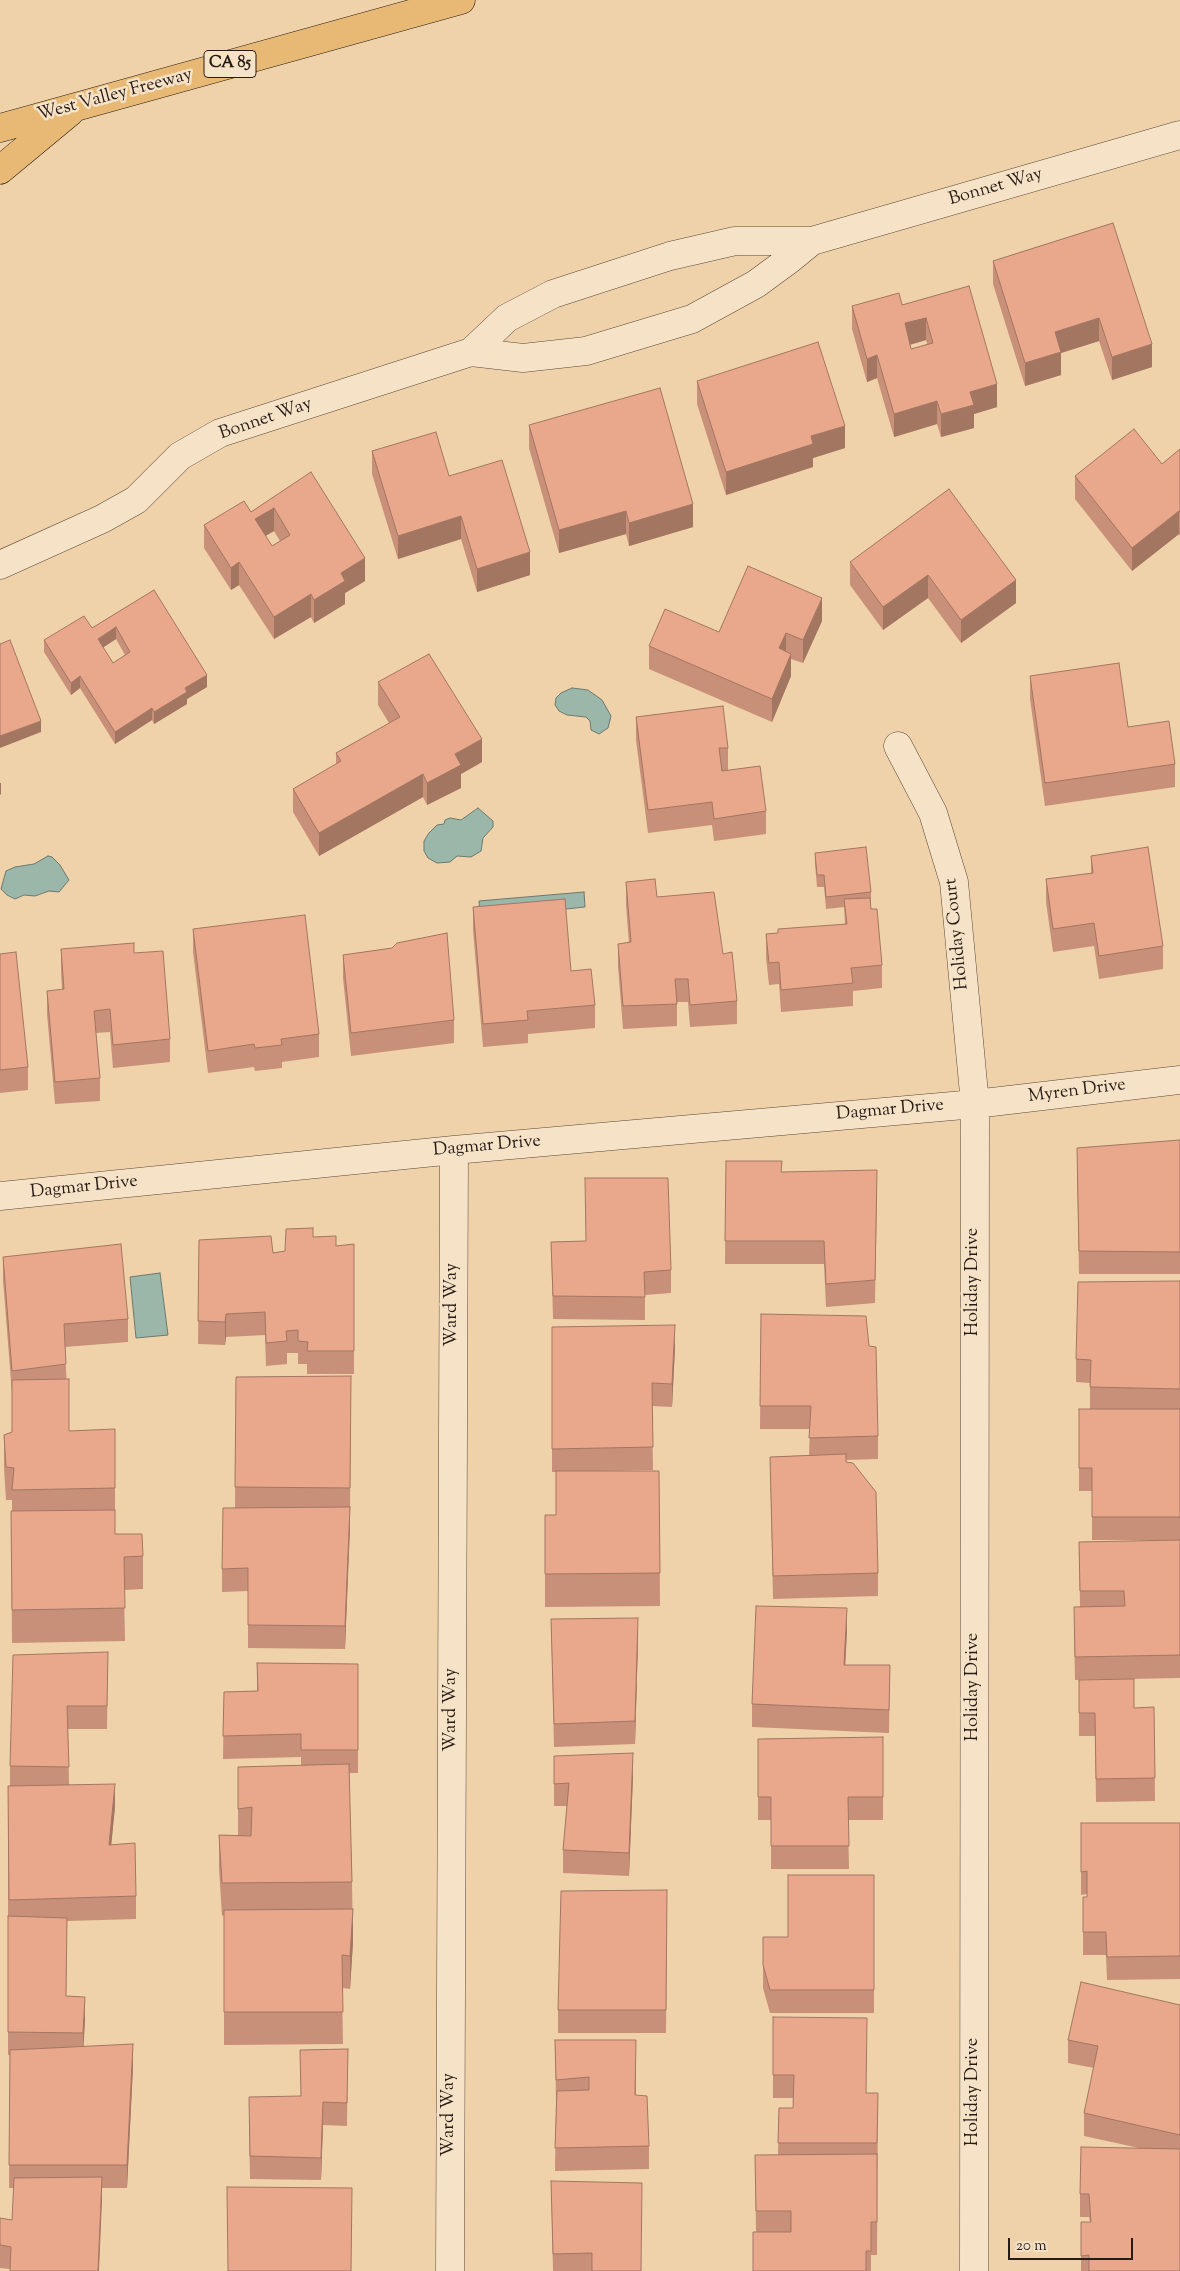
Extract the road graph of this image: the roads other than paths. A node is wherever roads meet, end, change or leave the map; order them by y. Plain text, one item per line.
1 (461, 0) edge
2 (76, 107) junction
3 (0, 128) edge
4 (1178, 140) edge
5 (0, 170) edge
6 (812, 240) junction
7 (471, 352) junction
8 (0, 565) edge
9 (898, 746) dead end
10 (1180, 1080) edge
11 (974, 1104) junction
12 (454, 1150) junction
13 (0, 1196) edge
14 (450, 2271) edge
15 (974, 2271) edge

1 - 2 highway, West Valley Freeway / CA 85
2 - 3 highway, West Valley Freeway / CA 85
2 - 5 highway
4 - 6 street, Bonnet Way
6 - 7 street, Bonnet Way
6 - 7 street, Bonnet Way
7 - 8 street, Bonnet Way
9 - 11 street, Holiday Court
10 - 11 street, Myren Drive
11 - 12 street, Dagmar Drive
11 - 15 street, Holiday Drive
12 - 13 street, Dagmar Drive
12 - 14 street, Ward Way

